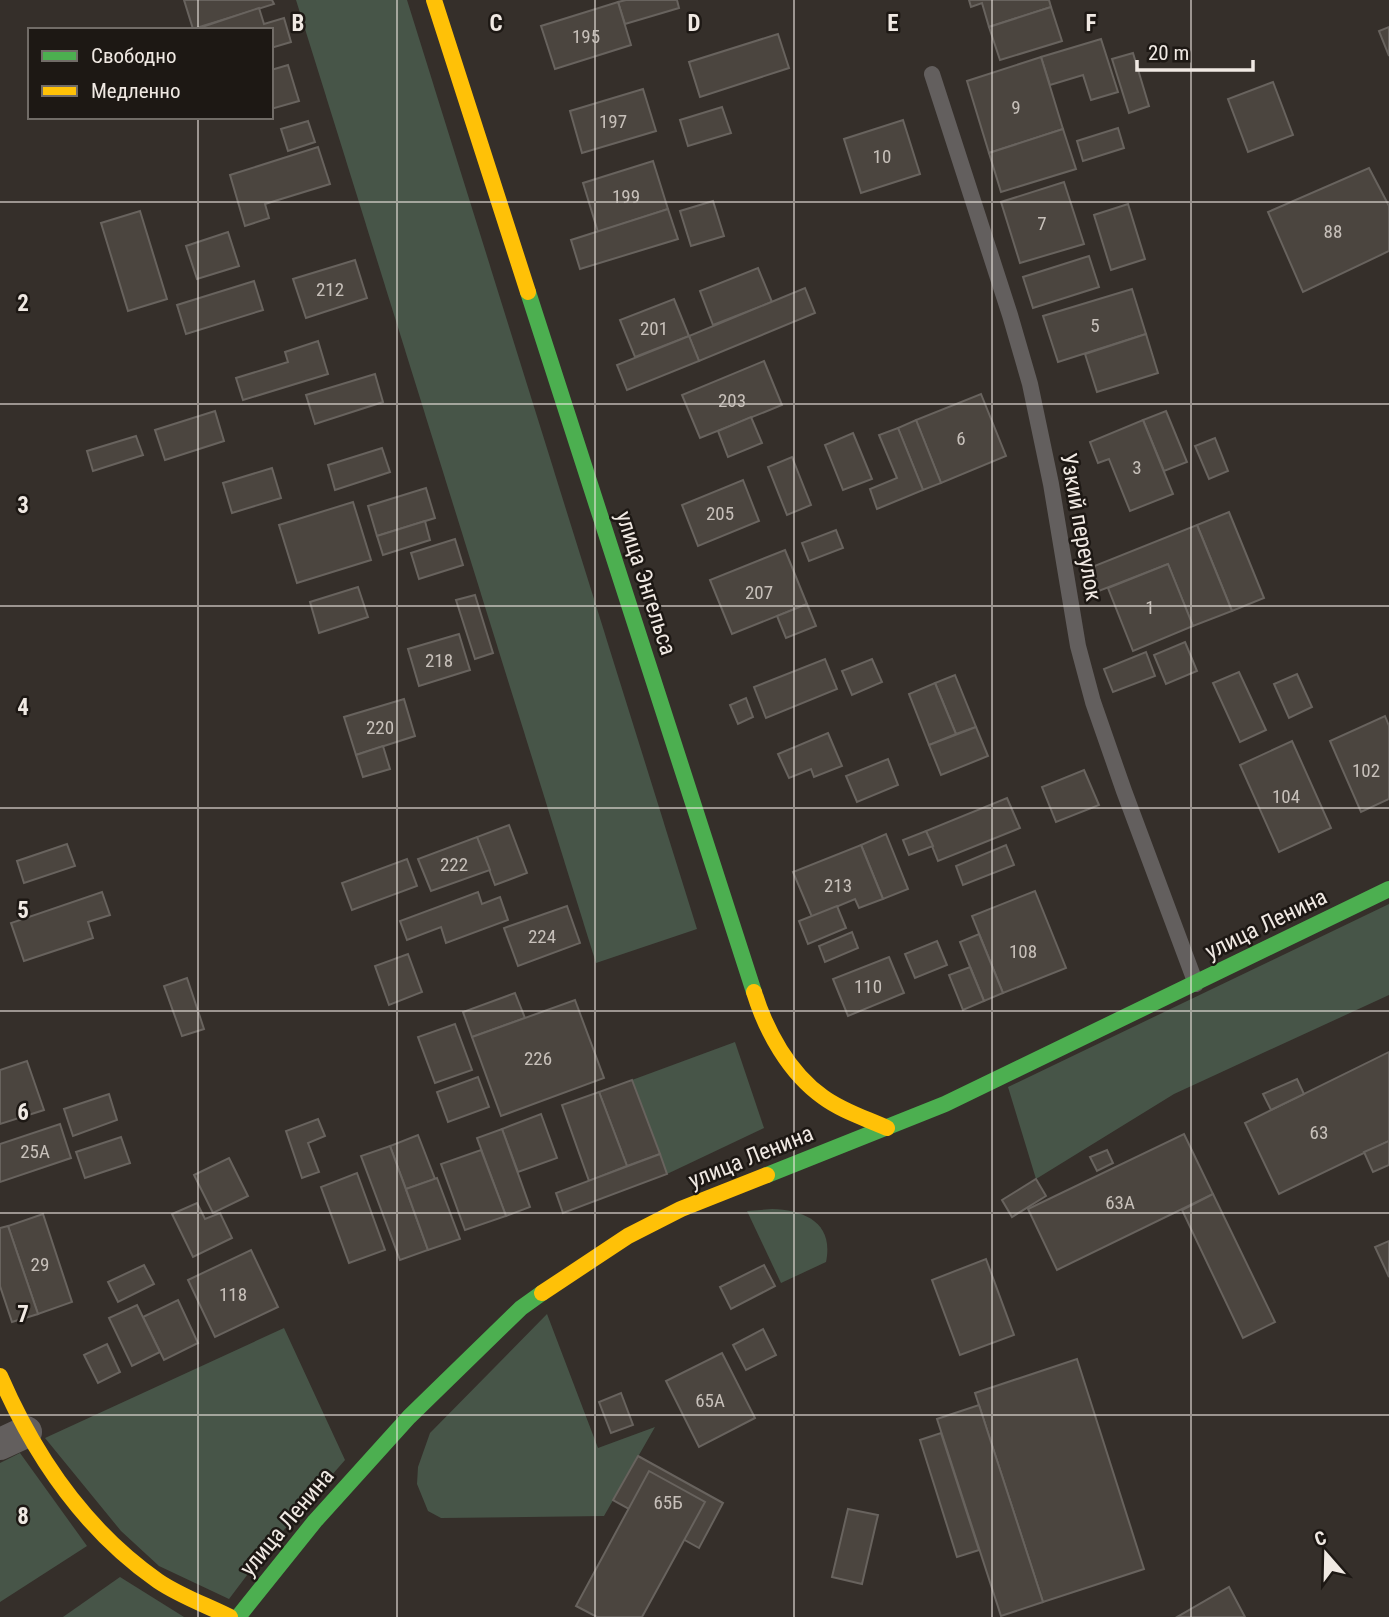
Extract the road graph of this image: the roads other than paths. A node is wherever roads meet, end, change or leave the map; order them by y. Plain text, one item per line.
1 (433, 0) edge
2 (932, 74) dead end
3 (1389, 889) edge
4 (1196, 984) junction
5 (887, 1128) junction
6 (0, 1376) edge
7 (13, 1438) edge
8 (230, 1617) edge
9 (238, 1617) edge

1 - 5 street, улица Энгельса
2 - 4 lane, Узкий переулок
3 - 4 street, улица Ленина
4 - 5 street, улица Ленина
5 - 9 street, улица Ленина
6 - 7 street
7 - 8 street

